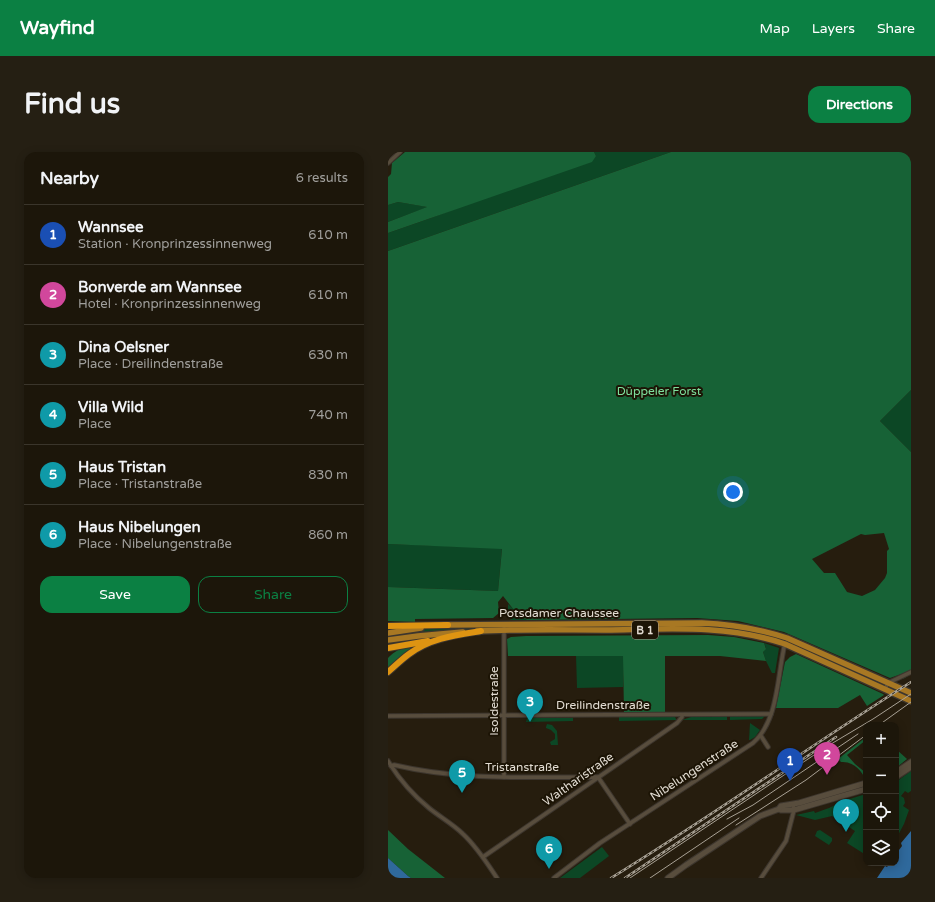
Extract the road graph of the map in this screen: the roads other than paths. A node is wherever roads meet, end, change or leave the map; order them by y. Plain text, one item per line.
1 (400, 152) edge
2 (388, 163) edge
3 (388, 624) edge
4 (448, 625) junction
5 (504, 628) junction
6 (481, 631) junction
7 (388, 633) edge
8 (437, 639) junction
9 (388, 640) edge
10 (786, 641) junction
11 (388, 648) edge
12 (388, 672) edge
13 (911, 672) edge
14 (888, 683) junction
15 (885, 689) junction
16 (911, 693) edge
17 (911, 701) edge
18 (771, 714) junction
19 (682, 715) junction
20 (388, 716) edge
21 (504, 716) junction
22 (761, 736) junction
23 (768, 747) dead end
24 (388, 761) edge
25 (911, 762) edge
26 (391, 766) junction
27 (911, 767) edge
28 (899, 770) edge
29 (899, 775) edge
30 (504, 777) junction
31 (598, 777) junction
32 (863, 784) edge
33 (863, 790) edge
34 (793, 807) junction
35 (630, 824) junction
36 (483, 857) junction
37 (497, 878) edge
38 (554, 878) edge
39 (668, 878) edge
40 (761, 878) edge

1 - 2 street
3 - 4 highway
4 - 5 main road, Potsdamer Chaussee / B 1
4 - 7 main road, Potsdamer Chaussee / B 1
5 - 6 main road, Potsdamer Chaussee / B 1
5 - 10 main road, Potsdamer Chaussee / B 1
5 - 21 street, Isoldestraße
6 - 8 highway
6 - 9 main road, Potsdamer Chaussee / B 1
8 - 11 highway
8 - 12 highway
10 - 14 main road, Potsdamer Chaussee / B 1
10 - 15 main road, Potsdamer Chaussee / B 1
10 - 18 street, Nibelungenstraße
13 - 14 street
14 - 15 street
14 - 16 main road, B 1
15 - 17 main road, B 1
18 - 19 street, Dreilindenstraße
18 - 22 street, Nibelungenstraße
19 - 21 street, Dreilindenstraße
19 - 31 street, Waltharistraße
20 - 21 street, Dreilindenstraße
21 - 30 street, Isoldestraße
22 - 23 street
22 - 35 street, Nibelungenstraße
24 - 26 street
25 - 28 main road
26 - 30 street, Tristanstraße
26 - 36 street
27 - 29 main road
30 - 31 street, Tristanstraße
31 - 35 street
31 - 36 street, Waltharistraße
32 - 34 main road
33 - 34 main road
34 - 39 main road
34 - 40 street
35 - 38 street, Nibelungenstraße
36 - 37 street

